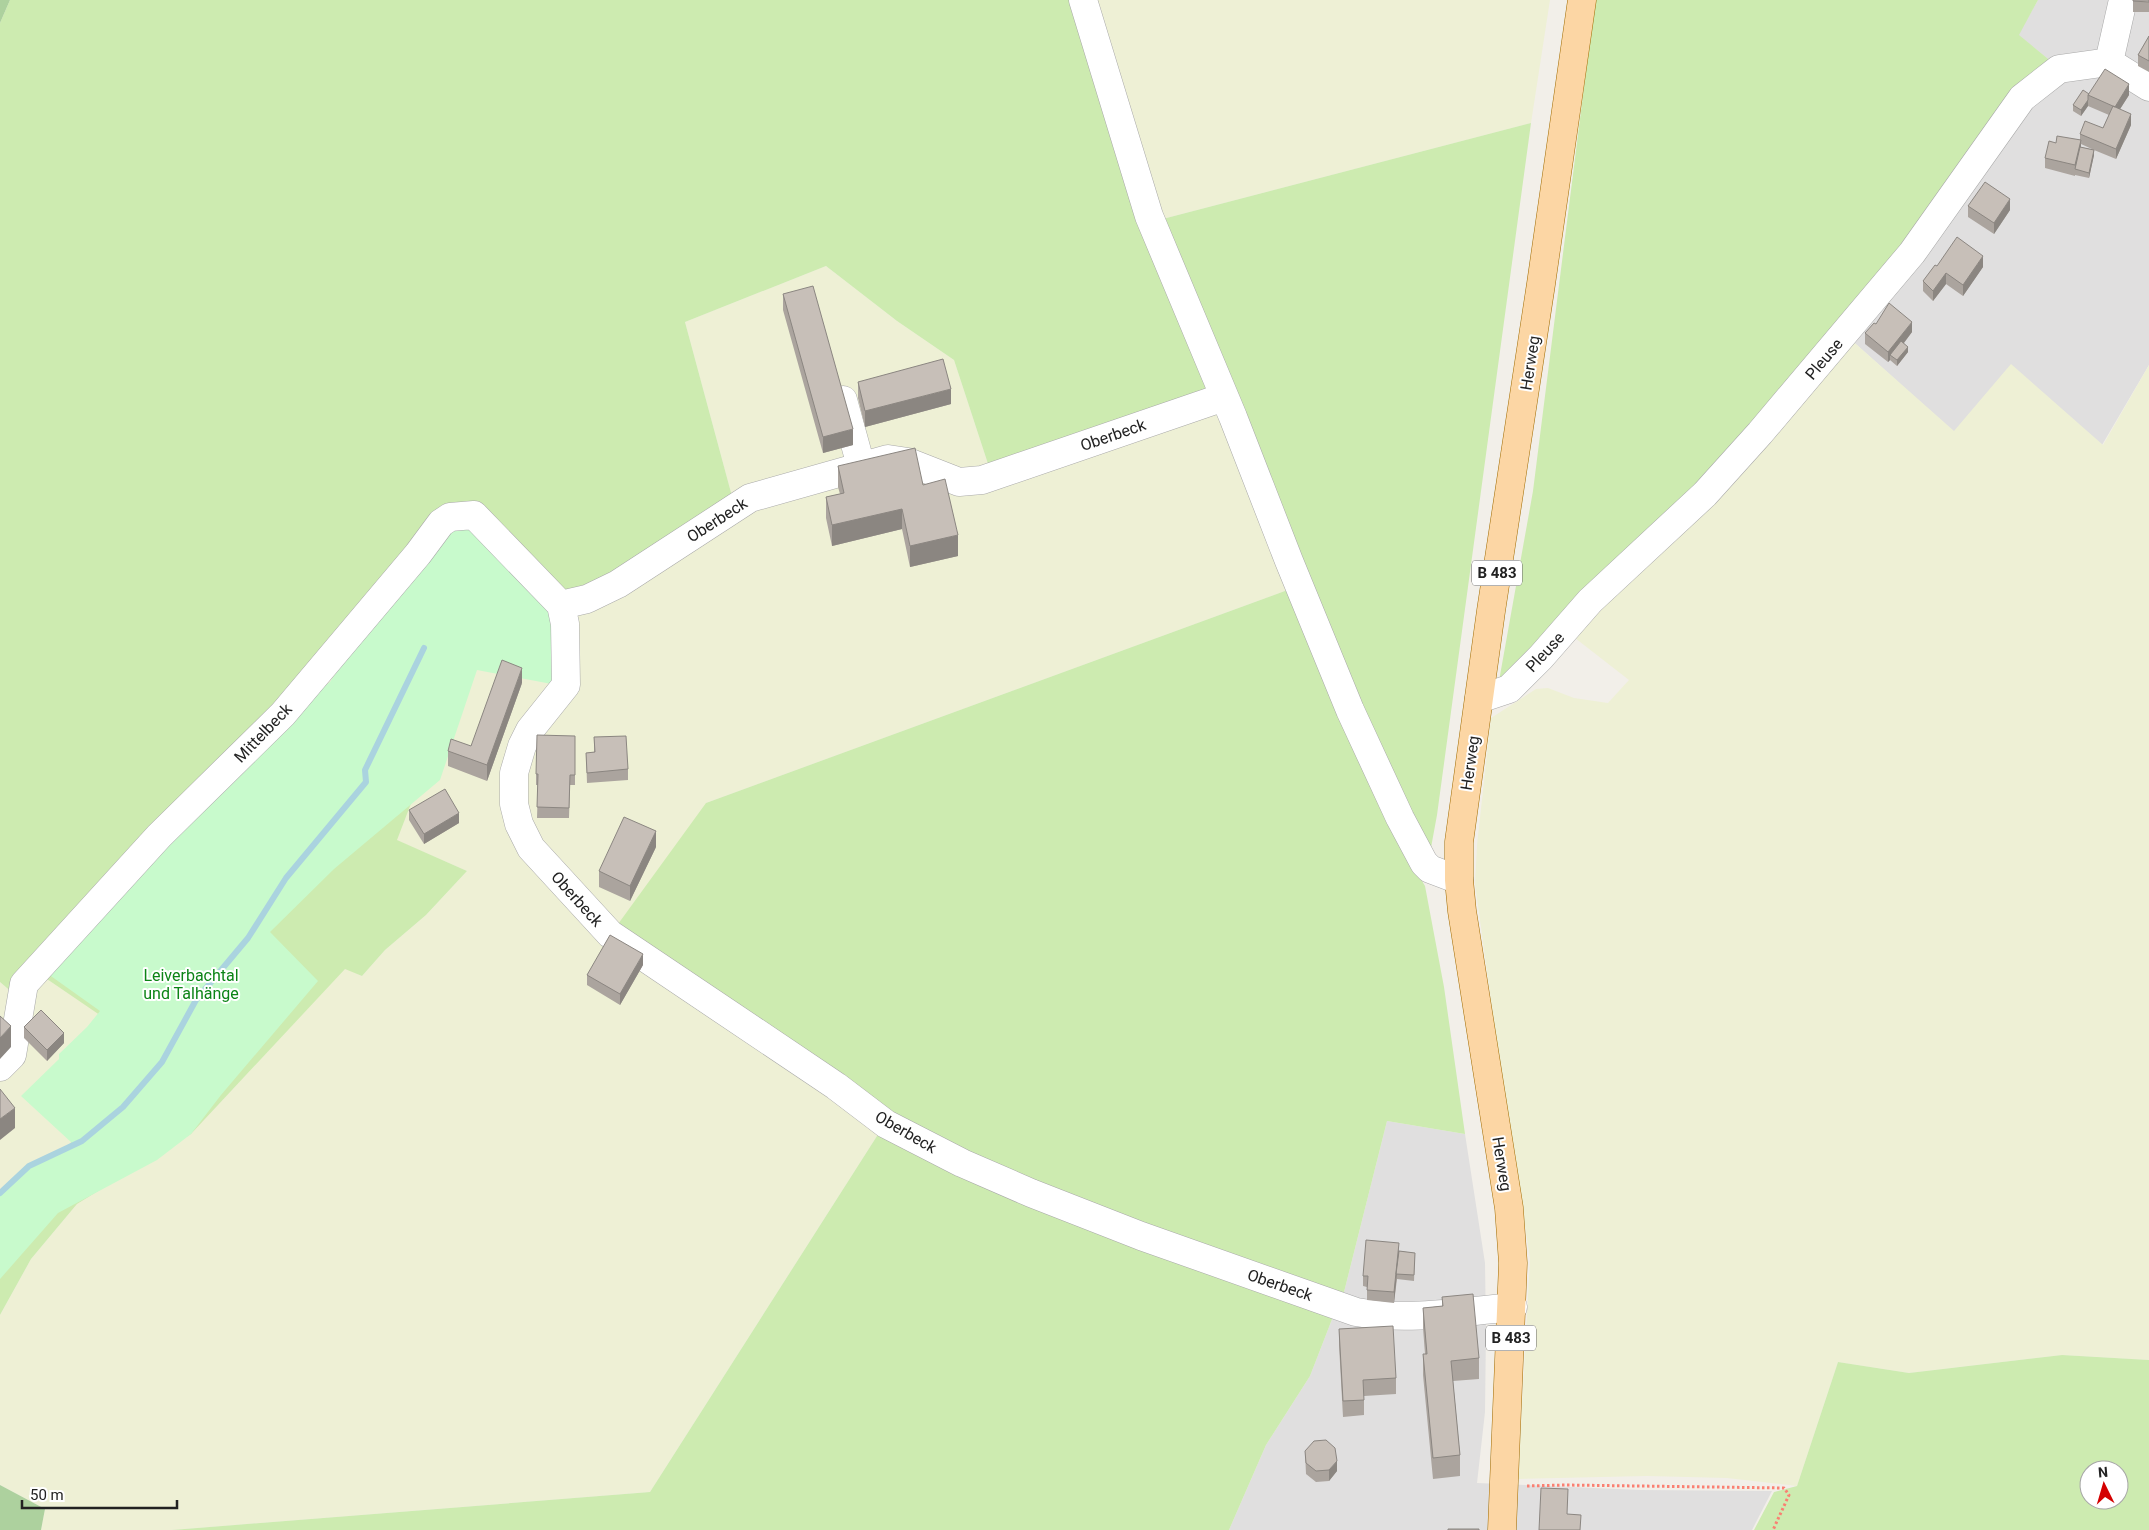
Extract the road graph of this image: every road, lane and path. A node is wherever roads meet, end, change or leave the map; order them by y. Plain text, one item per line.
1 (1083, 0) edge
2 (1582, 0) edge
3 (2123, 0) edge
4 (2109, 62) junction
5 (2149, 87) edge
6 (836, 373) edge
7 (1224, 397) junction
8 (861, 466) junction
9 (561, 605) junction
10 (1479, 699) junction
11 (1458, 880) junction
12 (0, 1067) edge
13 (1513, 1307) junction
14 (1503, 1487) junction
15 (1502, 1530) edge
16 (1773, 1530) edge

1 - 7 street
2 - 10 main road, Herweg / B 483
3 - 4 street
4 - 5 street
4 - 10 street, Pleuse
6 - 8 street
7 - 8 street, Oberbeck
7 - 11 street
8 - 9 street, Oberbeck
9 - 12 street, Mittelbeck
9 - 13 street, Oberbeck
10 - 11 main road, Herweg / B 483
11 - 13 main road, Herweg / B 483
13 - 14 main road, Herweg / B 483
14 - 15 main road, Herweg / B 483
14 - 16 path

